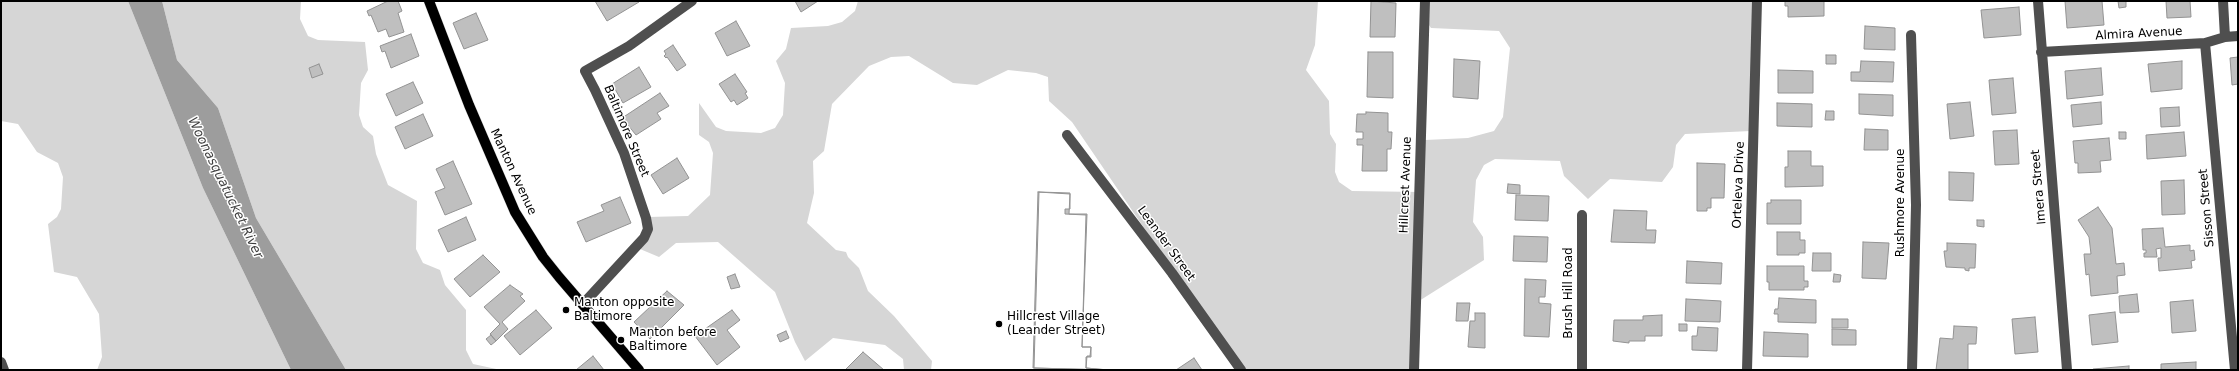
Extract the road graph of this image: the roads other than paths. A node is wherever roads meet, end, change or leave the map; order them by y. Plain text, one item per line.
1 (429, 1) edge
2 (692, 1) edge
3 (1425, 1) edge
4 (1757, 1) edge
5 (2038, 1) edge
6 (2224, 1) edge
7 (1911, 35) dead end
8 (2225, 36) junction
9 (2238, 36) edge
10 (2205, 43) junction
11 (2041, 52) junction
12 (1067, 135) dead end
13 (1582, 215) dead end
14 (583, 304) junction
15 (1, 362) edge
16 (4, 370) edge
17 (640, 370) edge
18 (1241, 370) edge
19 (1414, 370) edge
20 (1582, 370) edge
21 (1746, 370) edge
22 (1912, 370) edge
23 (2067, 370) edge
24 (2235, 370) edge

1 - 14 main road, Manton Avenue
2 - 14 street, Baltimore Street
3 - 19 street, Hillcrest Avenue
4 - 21 street, Orteleva Drive
5 - 11 street, Imera Street
6 - 8 street
7 - 22 street, Rushmore Avenue
8 - 9 street, Almira Avenue
8 - 10 street, Almira Avenue
10 - 11 street, Almira Avenue
10 - 24 street, Sisson Street
11 - 23 street, Imera Street
12 - 18 street, Leander Street
13 - 20 street, Brush Hill Road
14 - 17 main road, Manton Avenue
15 - 16 street

